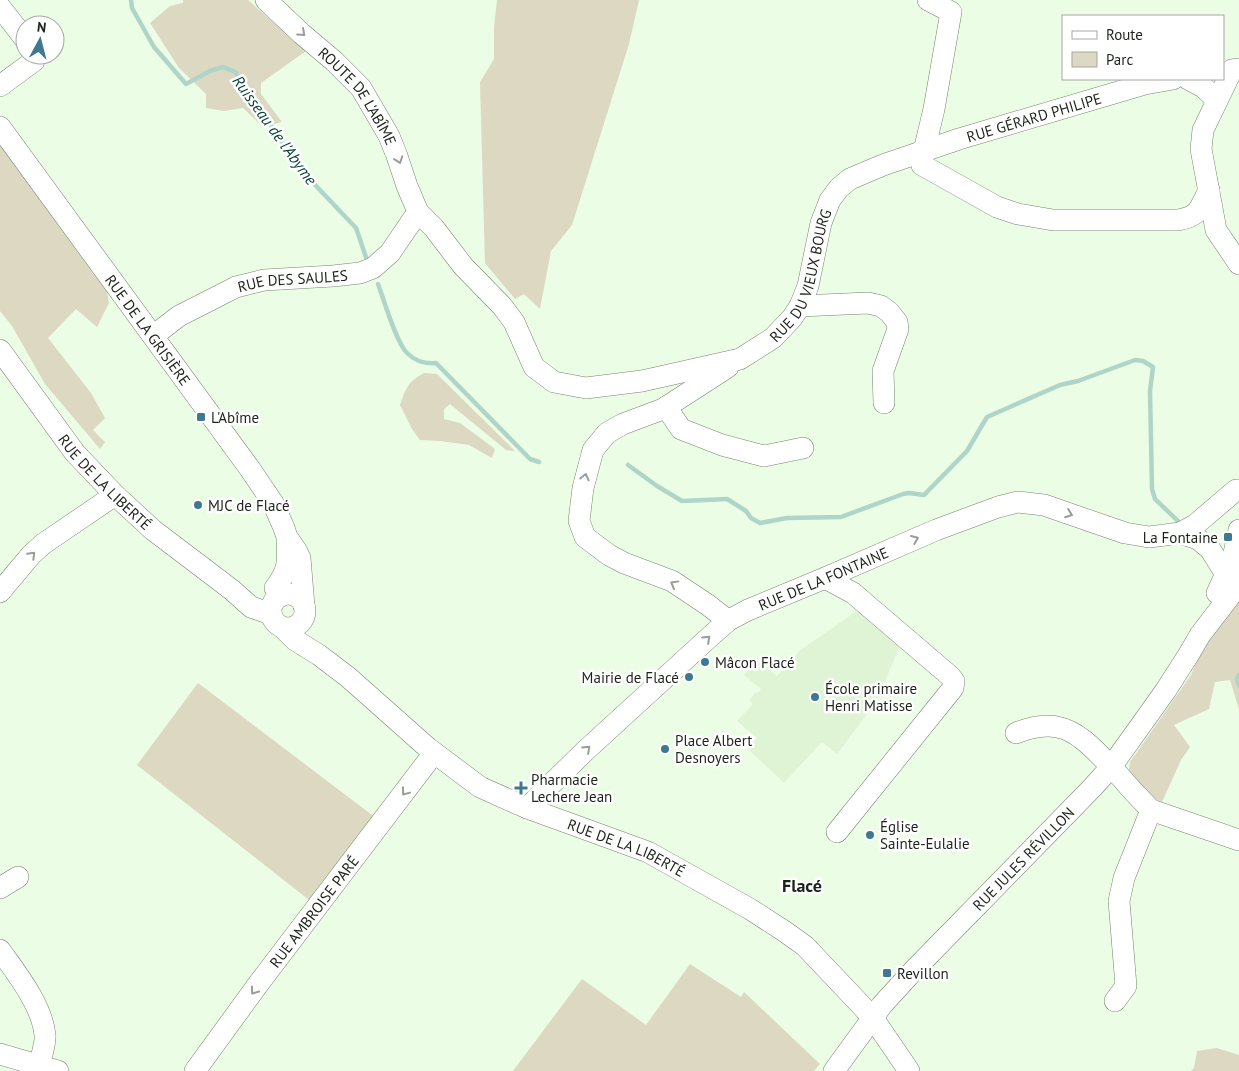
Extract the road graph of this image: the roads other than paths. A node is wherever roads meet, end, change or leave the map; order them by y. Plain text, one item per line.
1 (266, 0) edge
2 (928, 0) edge
3 (954, 6) edge
4 (0, 7) edge
5 (15, 26) edge
6 (29, 65) edge
7 (1231, 70) edge
8 (1167, 80) edge
9 (1190, 80) edge
10 (0, 86) edge
11 (1217, 100) junction
12 (0, 127) edge
13 (924, 151) junction
14 (1209, 190) junction
15 (418, 212) junction
16 (1239, 264) edge
17 (800, 306) junction
18 (153, 336) junction
19 (0, 350) edge
20 (740, 360) junction
21 (884, 403) dead end
22 (666, 407) junction
23 (803, 448) dead end
24 (1239, 490) edge
25 (115, 495) junction
26 (1239, 530) edge
27 (1180, 534) junction
28 (287, 537) junction
29 (1232, 575) edge
30 (825, 578) junction
31 (0, 592) edge
32 (276, 603) junction
33 (305, 610) junction
34 (729, 620) junction
35 (319, 654) junction
36 (1016, 734) dead end
37 (434, 753) junction
38 (1111, 767) junction
39 (527, 808) junction
40 (1151, 810) junction
41 (837, 832) dead end
42 (1239, 840) edge
43 (18, 877) dead end
44 (0, 888) edge
45 (0, 950) edge
46 (1115, 1001) dead end
47 (873, 1018) junction
48 (0, 1054) edge
49 (49, 1068) edge
50 (195, 1071) edge
51 (834, 1071) edge
52 (909, 1071) edge

1 -> 15 street, ROUTE DE L'ABÎME
2 - 3 street
3 - 13 street
4 - 5 street
6 - 10 street
7 - 11 street
8 - 13 street, RUE GÉRARD PHILIPE
9 - 11 street
11 - 14 street
12 - 18 street, RUE DE LA GRISIÈRE
13 - 14 street
13 - 17 street, RUE DU VIEUX BOURG
14 - 16 street
15 - 18 street, RUE DES SAULES
15 - 20 street, RUE DU VIEUX BOURG
17 - 20 street, RUE DU VIEUX BOURG
17 - 21 street
18 - 28 street, RUE DE LA GRISIÈRE
19 - 25 street, RUE DE LA LIBERTÉ
20 - 22 street
22 - 23 street
34 -> 22 street
24 - 27 street, RUE DE LA FONTAINE
31 -> 25 street
25 - 32 street, RUE DE LA LIBERTÉ
26 - 29 street, RUE JULES RÉVILLON
27 - 29 street, RUE DE LA FONTAINE
30 -> 27 street, RUE DE LA FONTAINE
28 - 32 street, RUE DE LA GRISIÈRE
28 - 33 street, RUE DE LA GRISIÈRE
29 - 38 street, RUE JULES RÉVILLON
30 - 34 street, RUE DE LA FONTAINE
30 - 41 street
32 - 33 street
32 - 33 street
32 - 35 street, RUE DE LA LIBERTÉ
33 - 35 street
39 -> 34 street, RUE DE LA FONTAINE
35 - 37 street, RUE DE LA LIBERTÉ
36 - 38 street
37 - 39 street, RUE DE LA LIBERTÉ
37 -> 50 street, RUE AMBROISE PARÉ
38 - 40 street
38 - 47 street, RUE JULES RÉVILLON
39 - 47 street, RUE DE LA LIBERTÉ
40 - 42 street
40 - 46 street
43 - 44 street
45 - 49 street
47 - 51 street, RUE JULES RÉVILLON
47 - 52 street, RUE DE LA LIBERTÉ
48 - 49 street

